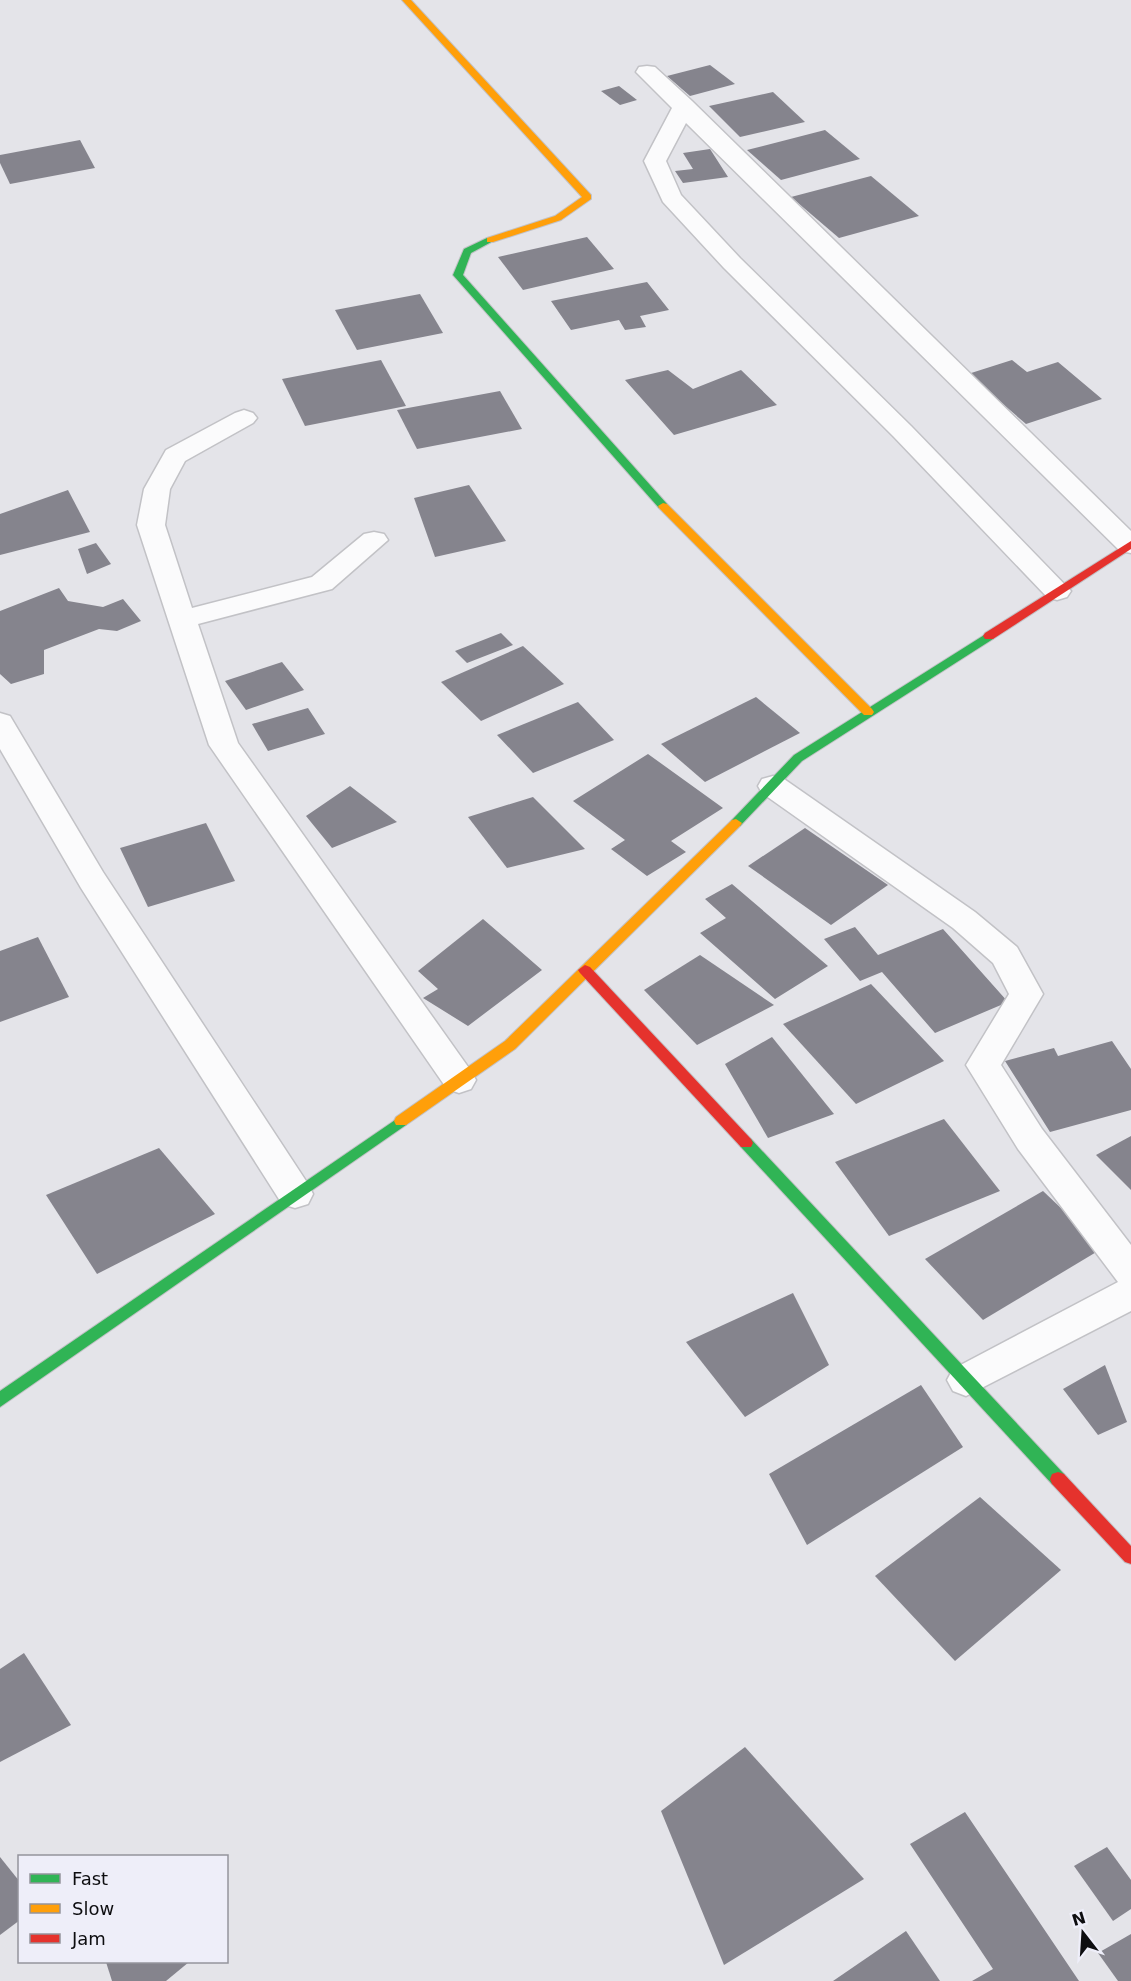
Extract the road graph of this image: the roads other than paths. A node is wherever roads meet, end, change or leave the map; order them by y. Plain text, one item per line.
1 (406, 0) edge
2 (647, 72) dead end
3 (684, 106) junction
4 (244, 418) dead end
5 (374, 540) dead end
6 (1130, 545) edge
7 (1057, 591) junction
8 (182, 620) junction
9 (868, 712) junction
10 (0, 723) edge
11 (773, 786) junction
12 (585, 970) junction
13 (459, 1080) junction
14 (295, 1194) junction
15 (1131, 1272) edge
16 (1131, 1293) edge
17 (966, 1380) junction
18 (0, 1400) edge
19 (1131, 1557) edge

1 - 9 street
2 - 3 street
3 - 6 street
3 - 7 street
4 - 8 street
5 - 8 street
6 - 7 street
7 - 9 street
8 - 13 street
9 - 11 street
10 - 14 street
11 - 12 street
11 - 15 street
12 - 13 street
12 - 17 street
13 - 14 street
14 - 18 street
16 - 17 street
17 - 19 street

